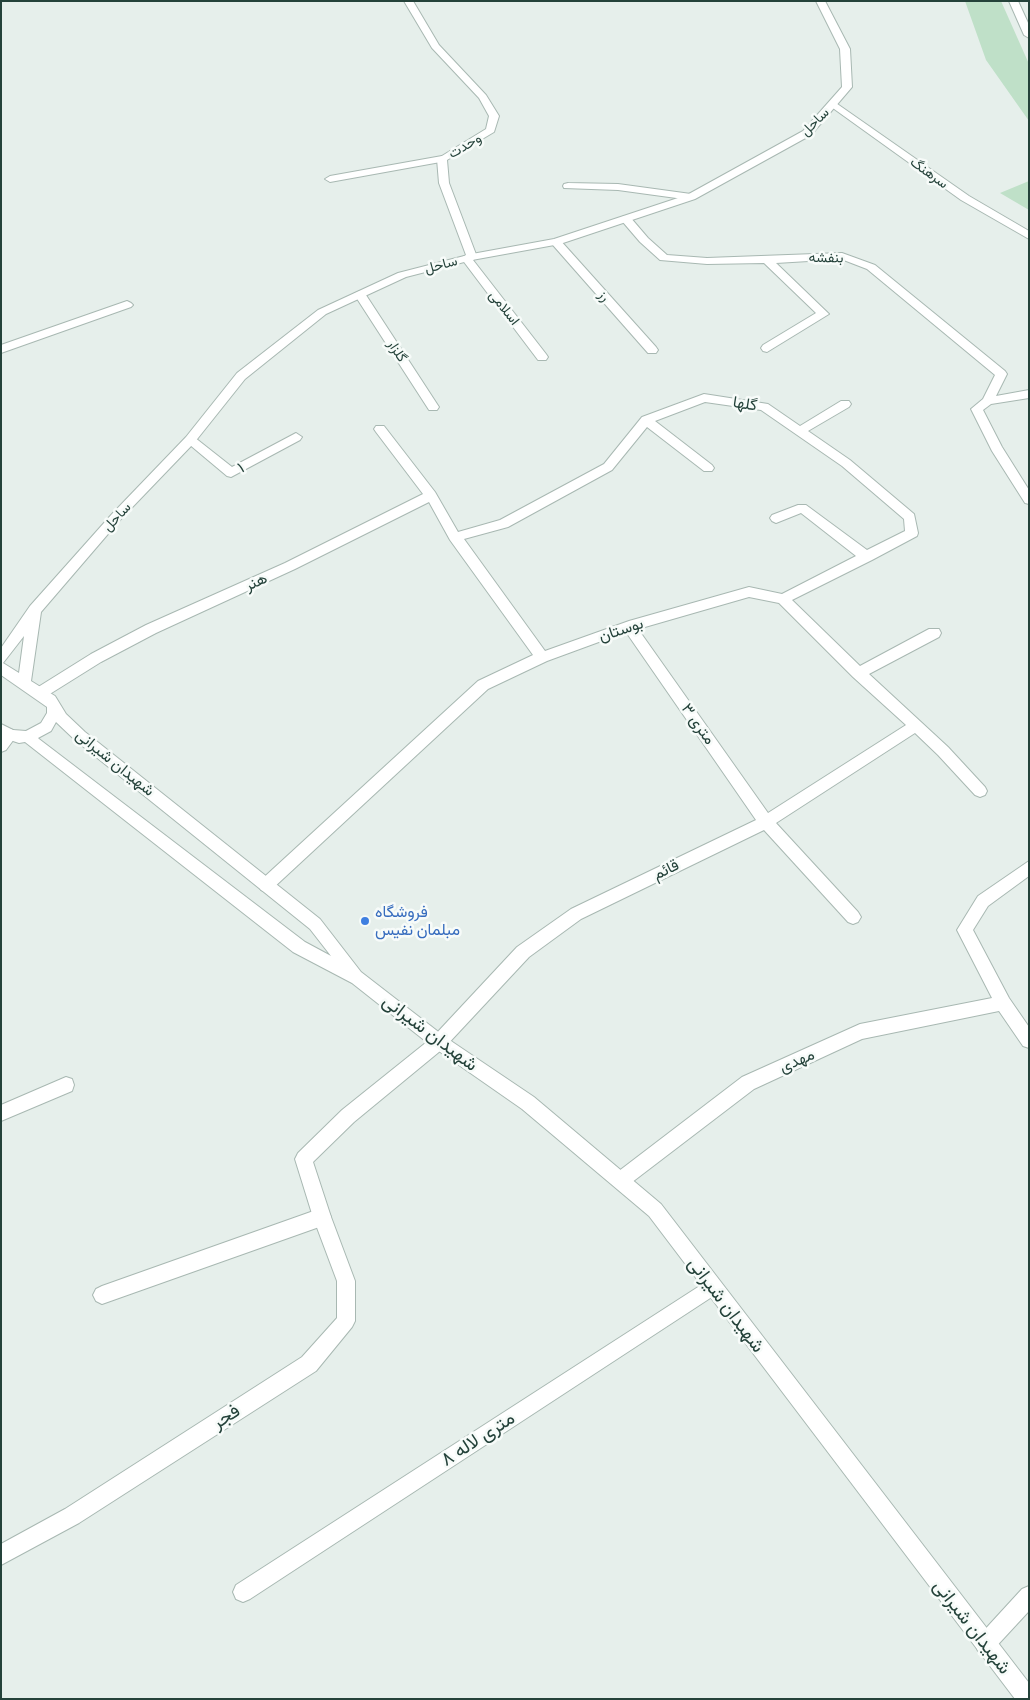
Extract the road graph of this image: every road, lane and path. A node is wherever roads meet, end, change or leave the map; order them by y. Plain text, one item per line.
1 (408, 1) edge
2 (820, 1) edge
3 (1013, 1) edge
4 (1029, 35) edge
5 (833, 104) junction
6 (442, 159) junction
7 (330, 179) dead end
8 (568, 186) dead end
9 (691, 197) junction
10 (626, 219) junction
11 (1029, 236) edge
12 (556, 242) junction
13 (469, 258) junction
14 (767, 260) junction
15 (360, 294) junction
16 (127, 305) dead end
17 (767, 348) dead end
18 (1, 350) edge
19 (652, 350) dead end
20 (542, 358) dead end
21 (1029, 394) edge
22 (988, 402) junction
23 (845, 404) dead end
24 (434, 407) dead end
25 (646, 420) junction
26 (380, 429) dead end
27 (800, 431) junction
28 (296, 437) dead end
29 (190, 440) junction
30 (708, 468) dead end
31 (432, 495) junction
32 (1029, 500) edge
33 (776, 518) dead end
34 (455, 537) junction
35 (867, 556) junction
36 (783, 599) junction
37 (35, 610) junction
38 (629, 626) junction
39 (934, 633) dead end
40 (542, 657) junction
41 (1, 659) edge
42 (1, 668) edge
43 (858, 673) junction
44 (24, 682) junction
45 (40, 694) junction
46 (54, 706) junction
47 (916, 726) junction
48 (28, 736) junction
49 (4, 737) edge
50 (980, 791) dead end
51 (766, 822) junction
52 (1029, 867) edge
53 (266, 885) junction
54 (853, 917) dead end
55 (358, 978) junction
56 (1003, 1003) junction
57 (1029, 1041) edge
58 (439, 1042) junction
59 (66, 1085) dead end
60 (1, 1113) edge
61 (620, 1180) junction
62 (322, 1217) junction
63 (712, 1286) junction
64 (102, 1295) dead end
65 (1, 1555) edge
66 (243, 1592) dead end
67 (1029, 1596) edge
68 (985, 1644) junction
69 (1028, 1699) edge

1 - 6 street, وحدت
2 - 5 street, ساحل
3 - 4 street
5 - 9 street, ساحل
5 - 11 street, سرهنگ
6 - 7 street
6 - 13 street, وحدت
8 - 9 street
9 - 10 street, ساحل
10 - 12 street, ساحل
10 - 14 street, بنفشه
12 - 13 street, ساحل
12 - 19 street, رز
13 - 15 street, ساحل
13 - 20 street, اسلامی
14 - 17 street
14 - 22 street, بنفشه
15 - 24 street, گلزار
15 - 29 street, ساحل
16 - 18 street
21 - 22 street
22 - 32 street, بنفشه
23 - 27 street
25 - 27 street, گلها
25 - 30 street
25 - 34 street
26 - 31 street
27 - 35 street, گلها
28 - 29 street, ۱
29 - 37 street, ساحل
31 - 34 street
31 - 45 street, هنر
33 - 35 street
34 - 40 street
35 - 36 street, گلها
36 - 38 street, بوستان
36 - 43 street
37 - 41 street, ساحل
37 - 44 street
38 - 40 street, بوستان
38 - 51 street, ۳ متری
39 - 43 street
40 - 53 street, بوستان
42 - 44 street, شهیدان شیرانی
43 - 47 street
44 - 45 street, شهیدان شیرانی
45 - 46 street, شهیدان شیرانی
46 - 48 street
46 - 53 street, شهیدان شیرانی
47 - 50 street
47 - 51 street, قائم
48 - 49 street
48 - 55 street, شهیدان شیرانی
51 - 54 street, ۳ متری
51 - 58 street, قائم
52 - 56 street
53 - 55 street, شهیدان شیرانی
55 - 58 street, شهیدان شیرانی
56 - 57 street
56 - 61 street, مهدی
58 - 61 street, شهیدان شیرانی
58 - 62 street, فجر
59 - 60 street
61 - 63 street, شهیدان شیرانی
62 - 64 street
62 - 65 street, فجر
63 - 66 street, ۸ متری لاله
63 - 68 street, شهیدان شیرانی
67 - 68 street
68 - 69 street, شهیدان شیرانی

